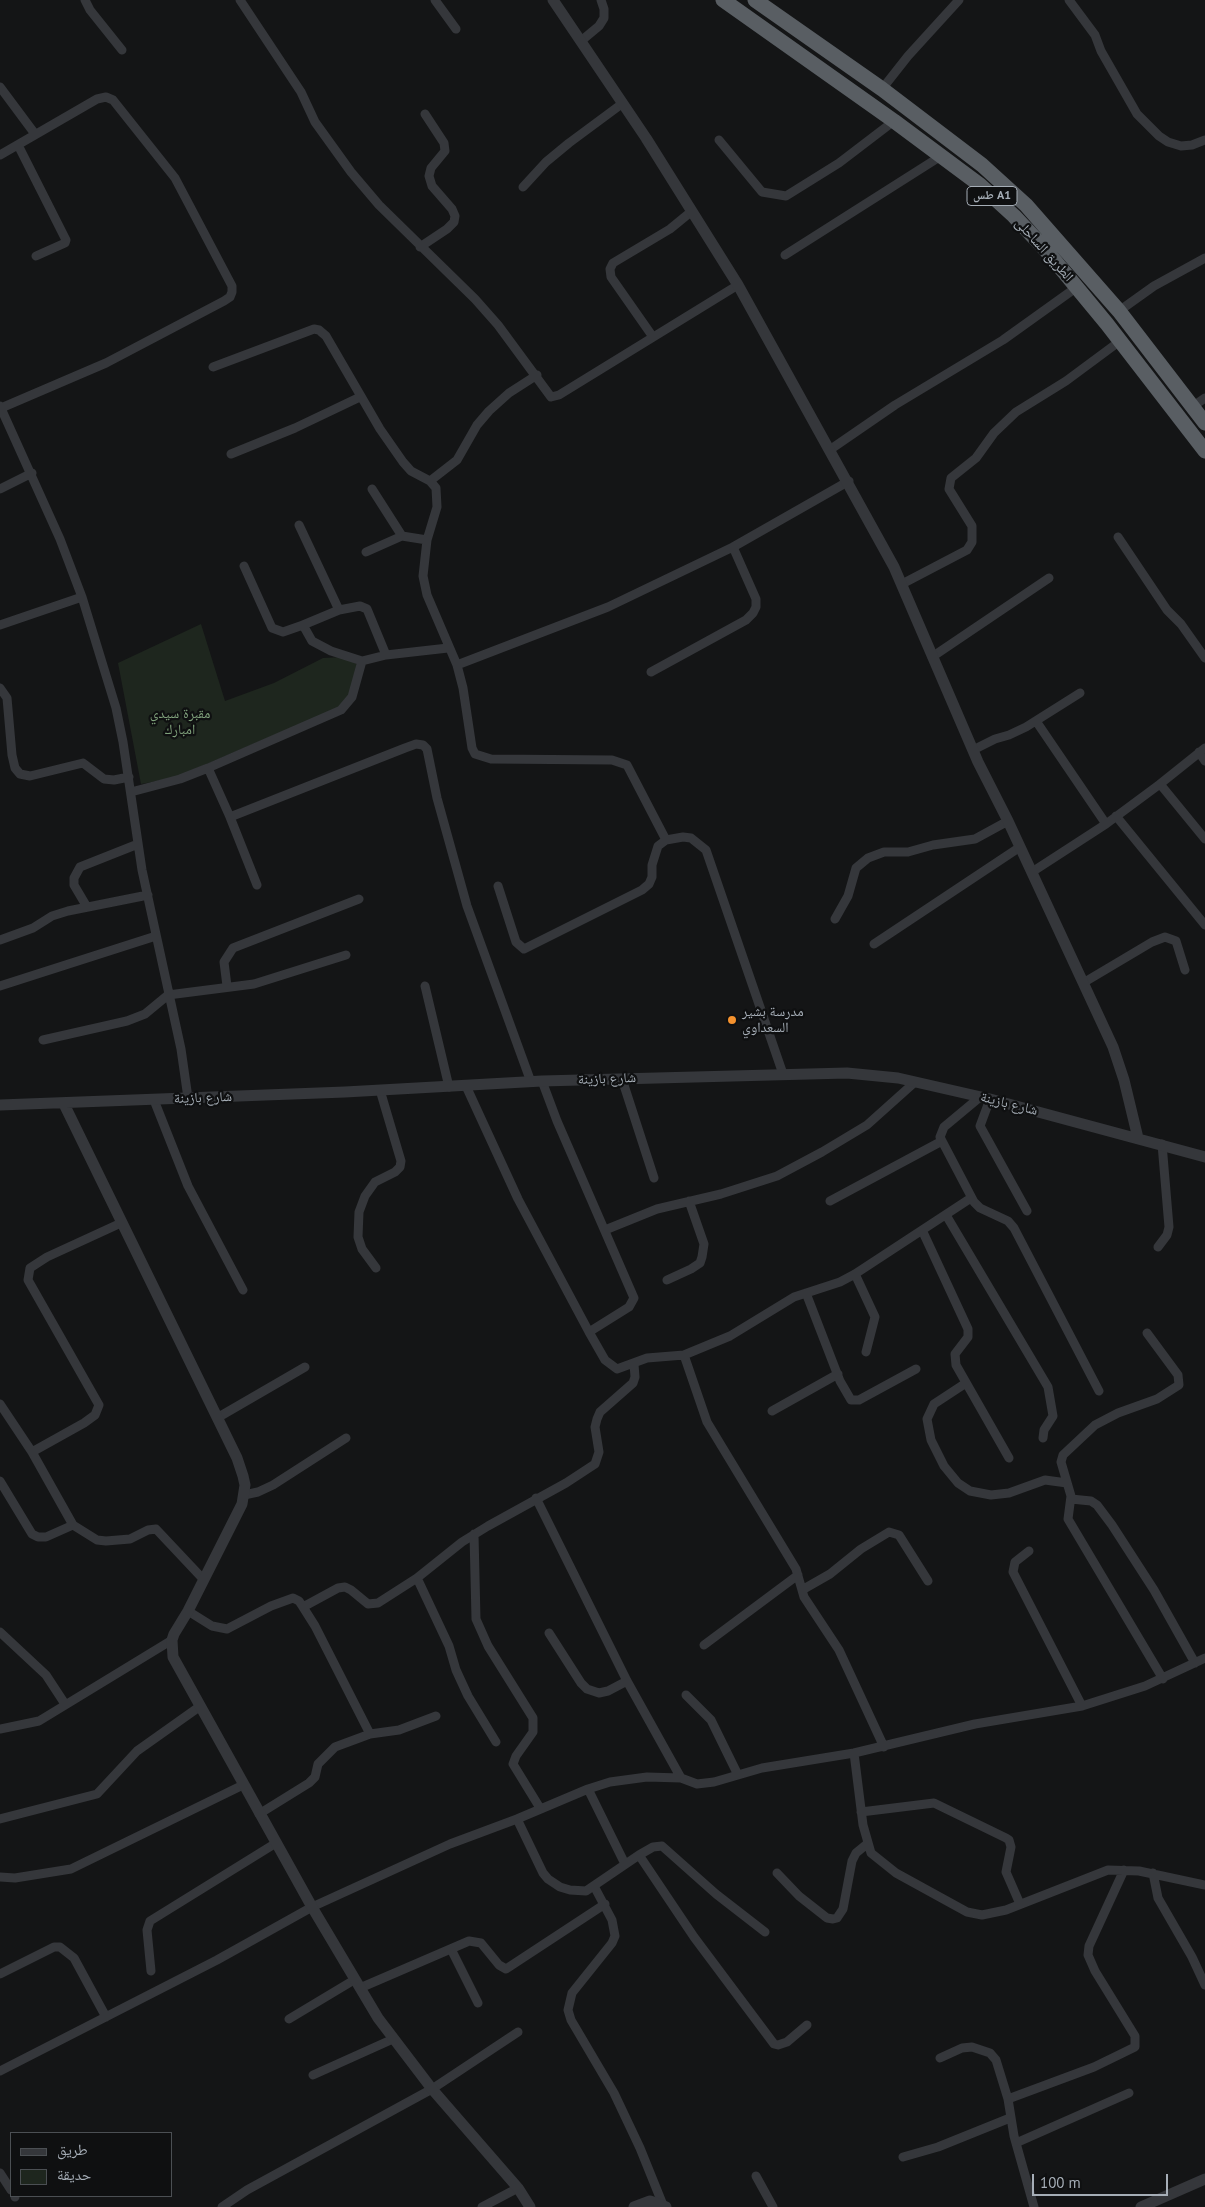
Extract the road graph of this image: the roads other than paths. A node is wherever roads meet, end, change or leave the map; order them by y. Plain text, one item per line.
1 (85, 0) edge
2 (240, 0) edge
3 (435, 0) edge
4 (553, 0) edge
5 (601, 0) edge
6 (723, 0) edge
7 (755, 0) edge
8 (959, 0) edge
9 (1069, 0) edge
10 (456, 29) dead end
11 (581, 41) junction
12 (122, 50) dead end
13 (0, 87) edge
14 (882, 89) junction
15 (623, 103) junction
16 (425, 114) dead end
17 (894, 121) junction
18 (35, 134) junction
19 (718, 140) dead end
20 (1205, 140) edge
21 (18, 145) junction
22 (0, 155) edge
23 (941, 156) junction
24 (523, 187) dead end
25 (692, 211) junction
26 (420, 247) junction
27 (785, 255) dead end
28 (36, 256) dead end
29 (1205, 258) edge
30 (738, 285) junction
31 (1077, 287) junction
32 (1119, 311) junction
33 (653, 337) junction
34 (1120, 340) junction
35 (213, 367) dead end
36 (537, 375) junction
37 (360, 397) junction
38 (1205, 398) edge
39 (0, 407) edge
40 (1192, 407) junction
41 (1205, 423) edge
42 (831, 449) junction
43 (1205, 451) edge
44 (231, 454) dead end
45 (32, 473) junction
46 (430, 481) junction
47 (849, 481) junction
48 (372, 489) dead end
49 (0, 490) edge
50 (299, 525) dead end
51 (402, 536) junction
52 (1118, 537) dead end
53 (427, 540) junction
54 (733, 547) junction
55 (366, 552) dead end
56 (244, 566) dead end
57 (1049, 578) dead end
58 (902, 584) junction
59 (82, 597) junction
60 (339, 610) junction
61 (303, 624) junction
62 (0, 625) edge
63 (448, 648) junction
64 (386, 655) junction
65 (932, 657) junction
66 (1205, 658) edge
67 (362, 661) junction
68 (457, 665) junction
69 (651, 672) dead end
70 (0, 688) edge
71 (1080, 693) dead end
72 (1036, 721) junction
73 (11, 740) junction
74 (0, 743) edge
75 (973, 750) junction
76 (1202, 750) edge
77 (1205, 761) edge
78 (208, 768) junction
79 (129, 776) junction
80 (1160, 784) junction
81 (131, 792) junction
82 (1116, 816) junction
83 (230, 817) junction
84 (1008, 821) junction
85 (1106, 824) junction
86 (1205, 839) edge
87 (666, 840) junction
88 (138, 844) junction
89 (1020, 847) junction
90 (1032, 872) junction
91 (257, 886) dead end
92 (498, 886) dead end
93 (148, 895) junction
94 (359, 899) dead end
95 (87, 907) junction
96 (835, 919) dead end
97 (1205, 925) edge
98 (156, 936) junction
99 (0, 940) edge
100 (874, 944) dead end
101 (346, 955) dead end
102 (1185, 970) dead end
103 (1083, 984) junction
104 (0, 986) edge
105 (227, 986) junction
106 (425, 986) dead end
107 (168, 995) junction
108 (43, 1040) dead end
109 (783, 1074) junction
110 (622, 1079) junction
111 (537, 1082) junction
112 (915, 1082) junction
113 (466, 1086) junction
114 (449, 1087) junction
115 (380, 1090) junction
116 (188, 1098) junction
117 (985, 1098) junction
118 (154, 1100) junction
119 (64, 1104) junction
120 (0, 1105) edge
121 (1138, 1138) junction
122 (942, 1141) junction
123 (1162, 1144) junction
124 (1205, 1157) edge
125 (654, 1178) dead end
126 (971, 1198) junction
127 (689, 1201) junction
128 (830, 1201) dead end
129 (1027, 1211) dead end
130 (946, 1215) junction
131 (121, 1223) junction
132 (605, 1230) junction
133 (922, 1230) junction
134 (1158, 1247) dead end
135 (376, 1268) dead end
136 (855, 1274) junction
137 (667, 1280) dead end
138 (243, 1290) dead end
139 (806, 1293) junction
140 (589, 1332) junction
141 (1147, 1333) dead end
142 (866, 1352) dead end
143 (684, 1355) junction
144 (634, 1364) junction
145 (305, 1367) dead end
146 (916, 1369) dead end
147 (838, 1374) junction
148 (966, 1383) junction
149 (1099, 1391) dead end
150 (0, 1404) edge
151 (772, 1411) dead end
152 (217, 1418) junction
153 (346, 1438) dead end
154 (1043, 1438) dead end
155 (32, 1452) junction
156 (1009, 1458) dead end
157 (0, 1481) edge
158 (1067, 1483) junction
159 (244, 1495) junction
160 (536, 1498) junction
161 (1070, 1499) junction
162 (73, 1525) junction
163 (474, 1534) junction
164 (1029, 1551) dead end
165 (798, 1575) junction
166 (417, 1578) junction
167 (204, 1580) junction
168 (928, 1581) dead end
169 (802, 1590) junction
170 (303, 1608) junction
171 (188, 1611) junction
172 (0, 1632) edge
173 (549, 1633) dead end
174 (172, 1640) junction
175 (704, 1645) dead end
176 (1205, 1658) edge
177 (1195, 1663) junction
178 (1164, 1678) junction
179 (626, 1681) junction
180 (686, 1695) dead end
181 (65, 1704) junction
182 (1082, 1706) junction
183 (199, 1707) junction
184 (436, 1716) dead end
185 (0, 1729) edge
186 (370, 1734) junction
187 (496, 1742) dead end
188 (884, 1747) junction
189 (854, 1753) junction
190 (737, 1773) junction
191 (681, 1778) junction
192 (243, 1785) junction
193 (588, 1789) junction
194 (540, 1808) junction
195 (861, 1812) junction
196 (259, 1814) junction
197 (0, 1819) edge
198 (517, 1820) junction
199 (276, 1843) junction
200 (867, 1844) junction
201 (639, 1855) junction
202 (625, 1864) junction
203 (1124, 1870) junction
204 (777, 1873) dead end
205 (1153, 1873) junction
206 (0, 1877) edge
207 (1205, 1885) edge
208 (594, 1886) junction
209 (605, 1904) junction
210 (1020, 1904) junction
211 (312, 1907) junction
212 (765, 1932) dead end
213 (451, 1949) junction
214 (151, 1971) dead end
215 (0, 1974) edge
216 (357, 1984) junction
217 (1205, 1985) edge
218 (478, 2004) dead end
219 (106, 2017) junction
220 (289, 2019) dead end
221 (807, 2025) dead end
222 (518, 2032) dead end
223 (393, 2039) junction
224 (940, 2058) dead end
225 (0, 2072) edge
226 (313, 2075) dead end
227 (432, 2089) junction
228 (1129, 2093) dead end
229 (1008, 2099) junction
230 (1010, 2118) junction
231 (1016, 2143) junction
232 (903, 2157) dead end
233 (0, 2174) edge
234 (756, 2176) dead end
235 (1205, 2179) edge
236 (10, 2188) edge
237 (518, 2188) junction
238 (664, 2206) edge
239 (222, 2207) edge
240 (482, 2207) edge
241 (530, 2207) edge
242 (634, 2207) edge
243 (773, 2207) edge
244 (1034, 2207) edge
245 (1141, 2207) edge

1 - 12 street
2 - 26 street
3 - 10 street
4 - 11 street
5 - 11 street
6 - 17 highway, الطريق الساحلى / طس A1
7 - 14 highway, الطريق الساحلى / طس A1
8 - 14 street
9 - 20 street
11 - 15 street
13 - 18 street
14 - 32 highway, الطريق الساحلى / طس A1
15 - 24 street
15 - 25 street
16 - 26 street
17 - 19 street
17 - 23 highway, الطريق الساحلى / طس A1
18 - 21 street
18 - 39 street
21 - 22 street
21 - 28 street
23 - 27 street
23 - 31 highway, الطريق الساحلى / طس A1
25 - 30 street
25 - 33 street
26 - 36 street
29 - 32 street
30 - 33 street
30 - 42 street
31 - 34 highway, الطريق الساحلى / طس A1
31 - 42 street
32 - 40 highway, الطريق الساحلى / طس A1
33 - 36 street
34 - 43 highway, الطريق الساحلى / طس A1
34 - 58 street
35 - 37 street
36 - 46 street
37 - 44 street
37 - 46 street
38 - 40 street
39 - 45 street
40 - 41 highway, الطريق الساحلى / طس A1
42 - 47 street
45 - 49 street
45 - 59 street
46 - 53 street
47 - 54 street
47 - 58 street
48 - 51 street
50 - 60 street
51 - 53 street
51 - 55 street
52 - 66 street
53 - 63 street
54 - 68 street
54 - 69 street
56 - 61 street
57 - 65 street
58 - 65 street
59 - 62 street
59 - 79 street
60 - 61 street
60 - 64 street
61 - 67 street
63 - 64 street
63 - 68 street
64 - 67 street
65 - 75 street
67 - 78 street
68 - 87 street
70 - 73 street
71 - 72 street
72 - 75 street
72 - 85 street
73 - 74 street
73 - 79 street
75 - 84 street
76 - 77 street
76 - 80 street
78 - 81 street
78 - 83 street
79 - 81 street
80 - 82 street
80 - 86 street
81 - 88 street
82 - 85 street
82 - 97 street
83 - 91 street
83 - 111 street
84 - 89 street
84 - 96 street
85 - 90 street
87 - 92 street
87 - 109 street
88 - 93 street
88 - 95 street
89 - 90 street
89 - 100 street
90 - 103 street
93 - 95 street
93 - 98 street
94 - 105 street
95 - 99 street
98 - 104 street
98 - 107 street
101 - 105 street
102 - 103 street
103 - 121 street
105 - 107 street
106 - 114 street
107 - 108 street
107 - 116 street
109 - 110 street, شارع بازينة
109 - 112 street, شارع بازينة
110 - 111 street, شارع بازينة
110 - 125 street
111 - 113 street, شارع بازينة
111 - 132 street
112 - 117 street, شارع بازينة
112 - 127 street
113 - 114 street, شارع بازينة
113 - 140 street
114 - 115 street, شارع بازينة
115 - 116 street, شارع بازينة
115 - 135 street
116 - 118 street, شارع بازينة
117 - 121 street, شارع بازينة
117 - 122 street
117 - 129 street
118 - 119 street, شارع بازينة
118 - 138 street
119 - 120 street, شارع بازينة
119 - 131 street
121 - 123 street, شارع بازينة
122 - 126 street
122 - 128 street
123 - 124 street, شارع بازينة
123 - 134 street
126 - 130 street
126 - 149 street
127 - 132 street
127 - 137 street
130 - 133 street
130 - 154 street
131 - 152 street
131 - 155 street
132 - 140 street
133 - 136 street
133 - 148 street
136 - 139 street
136 - 142 street
139 - 143 street
139 - 147 street
140 - 144 street
141 - 158 street
143 - 144 street
143 - 165 street
144 - 160 street
145 - 152 street
146 - 147 street
147 - 151 street
148 - 156 street
148 - 158 street
150 - 155 street
152 - 159 street
153 - 159 street
155 - 162 street
157 - 162 street
158 - 161 street
159 - 167 street
160 - 163 street
160 - 179 street
161 - 177 street
161 - 178 street
162 - 167 street
163 - 166 street
163 - 194 street
164 - 182 street
165 - 169 street
165 - 175 street
166 - 170 street
166 - 187 street
167 - 171 street
168 - 169 street
169 - 188 street
170 - 171 street
170 - 186 street
171 - 174 street
172 - 181 street
173 - 179 street
174 - 181 street
174 - 183 street
176 - 177 street
177 - 178 street
178 - 182 street
179 - 191 street
180 - 190 street
181 - 185 street
182 - 188 street
183 - 192 street
183 - 197 street
184 - 186 street
186 - 196 street
188 - 189 street
189 - 190 street
189 - 195 street
190 - 191 street
191 - 193 street
192 - 196 street
192 - 206 street
193 - 194 street
193 - 202 street
194 - 198 street
195 - 200 street
195 - 210 street
196 - 199 street
198 - 208 street
198 - 211 street
199 - 211 street
199 - 214 street
200 - 204 street
200 - 210 street
201 - 202 street
201 - 212 street
201 - 221 street
202 - 208 street
203 - 205 street
203 - 210 street
203 - 229 street
205 - 207 street
205 - 217 street
208 - 209 street
209 - 213 street
209 - 238 street
211 - 216 street
211 - 219 street
213 - 216 street
213 - 218 street
215 - 219 street
216 - 220 street
216 - 223 street
219 - 225 street
222 - 227 street
223 - 226 street
223 - 227 street
224 - 229 street
227 - 237 street
227 - 239 street
228 - 231 street
229 - 230 street
230 - 231 street
230 - 232 street
231 - 244 street
233 - 236 street
234 - 243 street
235 - 245 street
237 - 240 street
237 - 241 street
238 - 242 street

